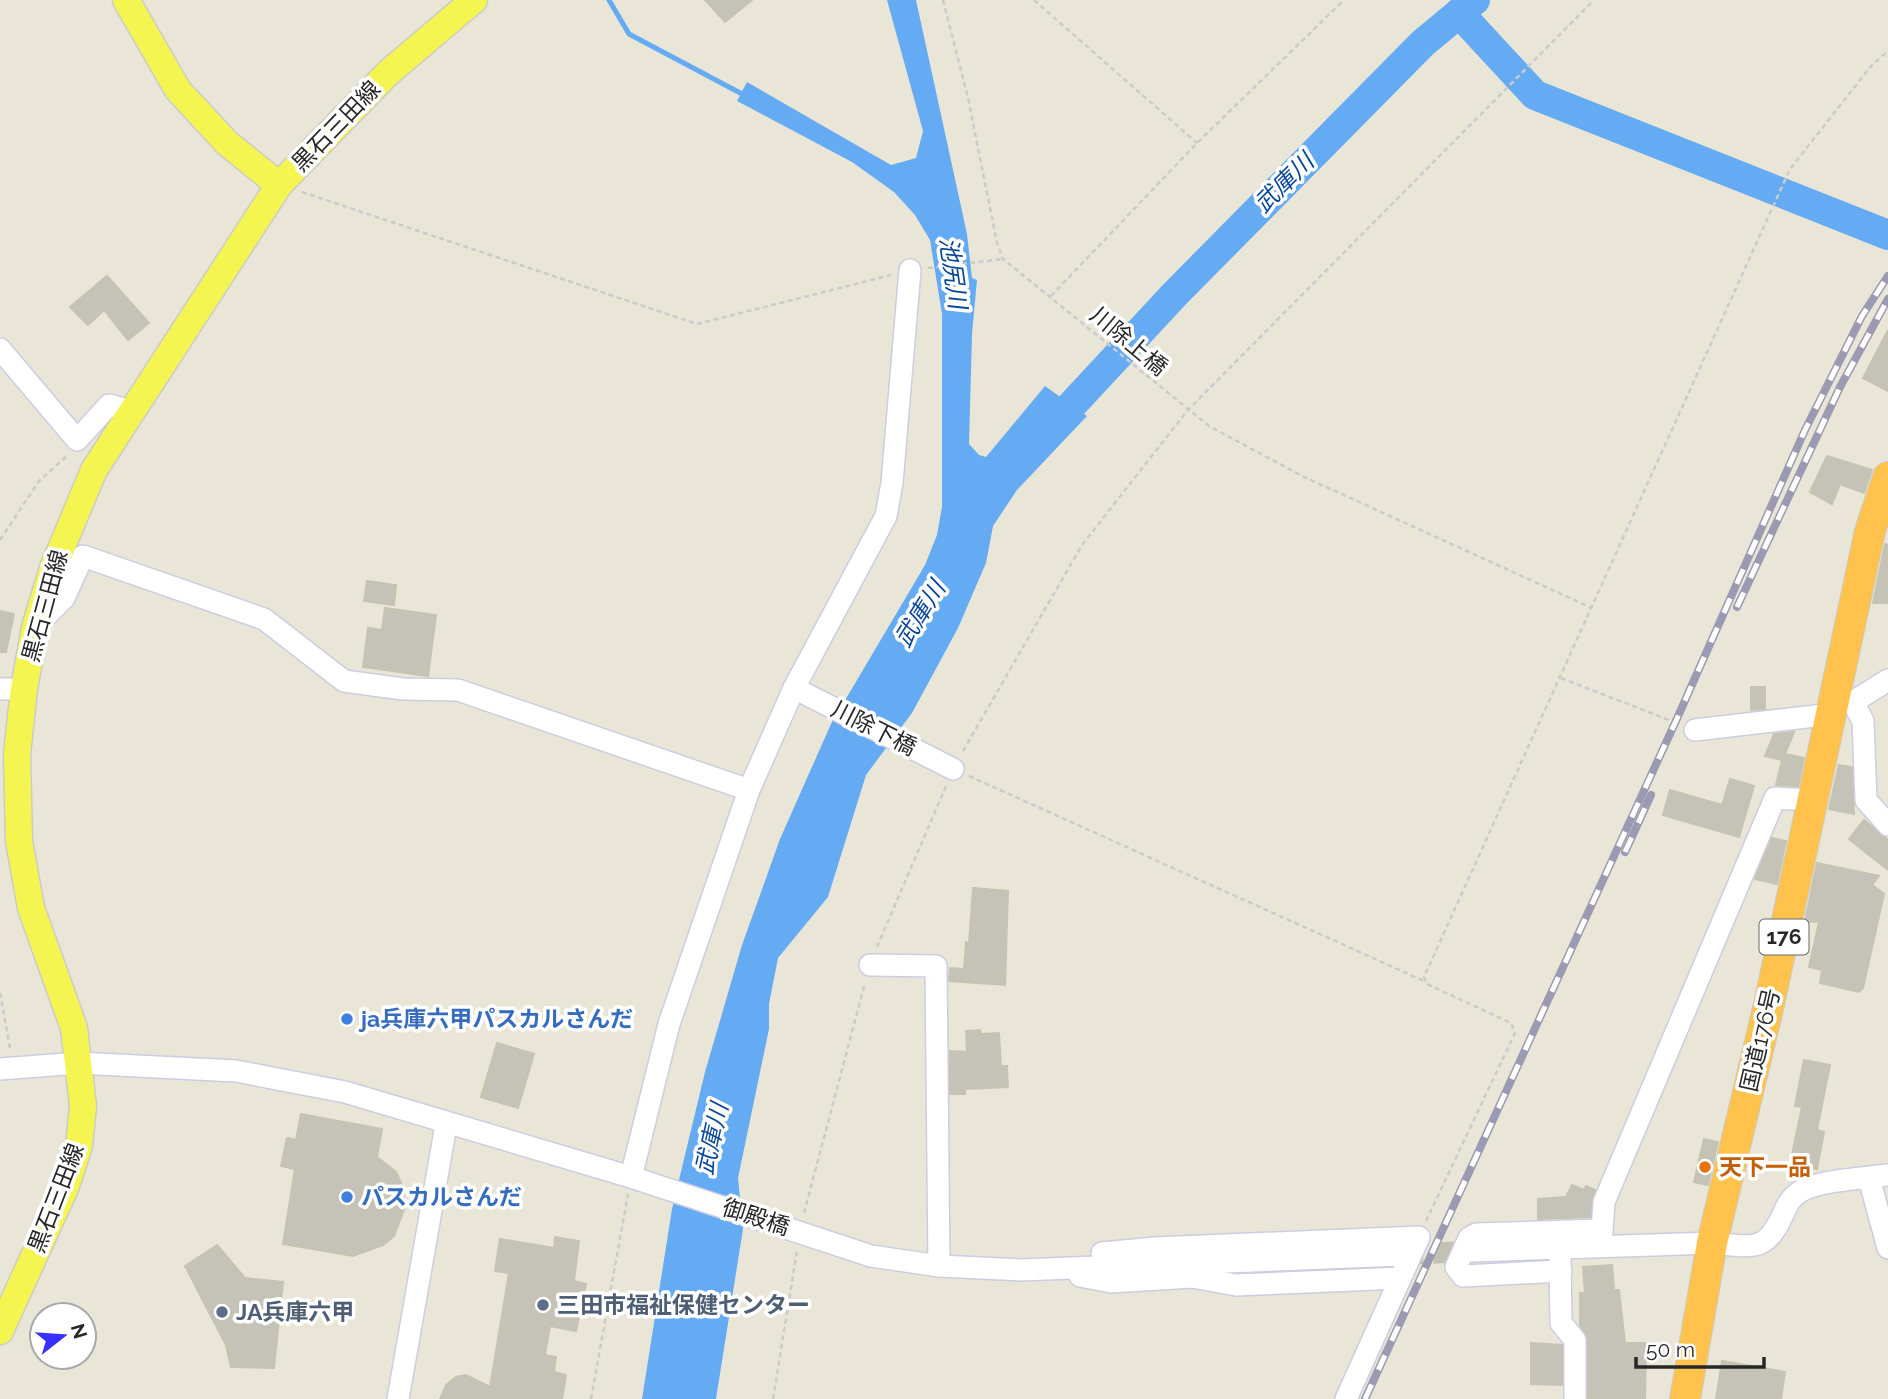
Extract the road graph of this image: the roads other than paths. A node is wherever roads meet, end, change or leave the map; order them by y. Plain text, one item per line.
1 (126, 0) edge
2 (474, 0) edge
3 (279, 185) junction
4 (910, 270) road end
5 (0, 349) edge
6 (131, 411) junction
7 (1888, 477) edge
8 (35, 627) junction
9 (1888, 680) edge
10 (794, 688) junction
11 (12, 689) edge
12 (1839, 706) junction
13 (1696, 730) road end
14 (953, 769) road end
15 (749, 790) junction
16 (1814, 800) junction
17 (1888, 825) edge
18 (870, 965) road end
19 (78, 1063) junction
20 (7, 1069) edge
21 (446, 1125) junction
22 (631, 1177) junction
23 (1878, 1177) edge
24 (1601, 1238) junction
25 (1712, 1243) junction
26 (1560, 1246) junction
27 (1888, 1248) edge
28 (1471, 1251) tunnel mouth
29 (1402, 1255) tunnel mouth
30 (939, 1266) junction
31 (1051, 1269) junction
32 (1560, 1271) junction
33 (1400, 1279) junction
34 (0, 1331) edge
35 (398, 1399) edge
36 (1346, 1399) edge
37 (1575, 1399) edge
38 (1685, 1399) edge

1 - 3 main road
2 - 3 main road, 黒石三田線
3 - 6 main road, 黒石三田線
4 - 10 street
5 - 6 street
6 - 8 main road, 黒石三田線
7 - 12 highway, 国道176号 / 176
8 - 11 main road, 黒石三田線
8 - 15 street
9 - 12 street
10 - 14 street, 川除下橋
10 - 15 street
11 - 19 main road, 黒石三田線
12 - 13 street
12 - 16 highway, 国道176号 / 176
12 - 17 street
15 - 22 street
16 - 24 street
16 - 25 highway, 国道176号 / 176
18 - 30 street
19 - 20 street, 御殿橋
19 - 21 street, 御殿橋
19 - 34 main road, 黒石三田線
21 - 22 street, 御殿橋
21 - 35 street
22 - 30 street, 御殿橋
23 - 25 street
23 - 27 street
24 - 25 street
24 - 26 street
24 - 32 street
25 - 38 highway, 国道176号 / 176
26 - 28 street
26 - 32 street
29 - 31 street
30 - 31 street, 御殿橋
31 - 33 street
31 - 33 street
32 - 37 street
33 - 36 street

